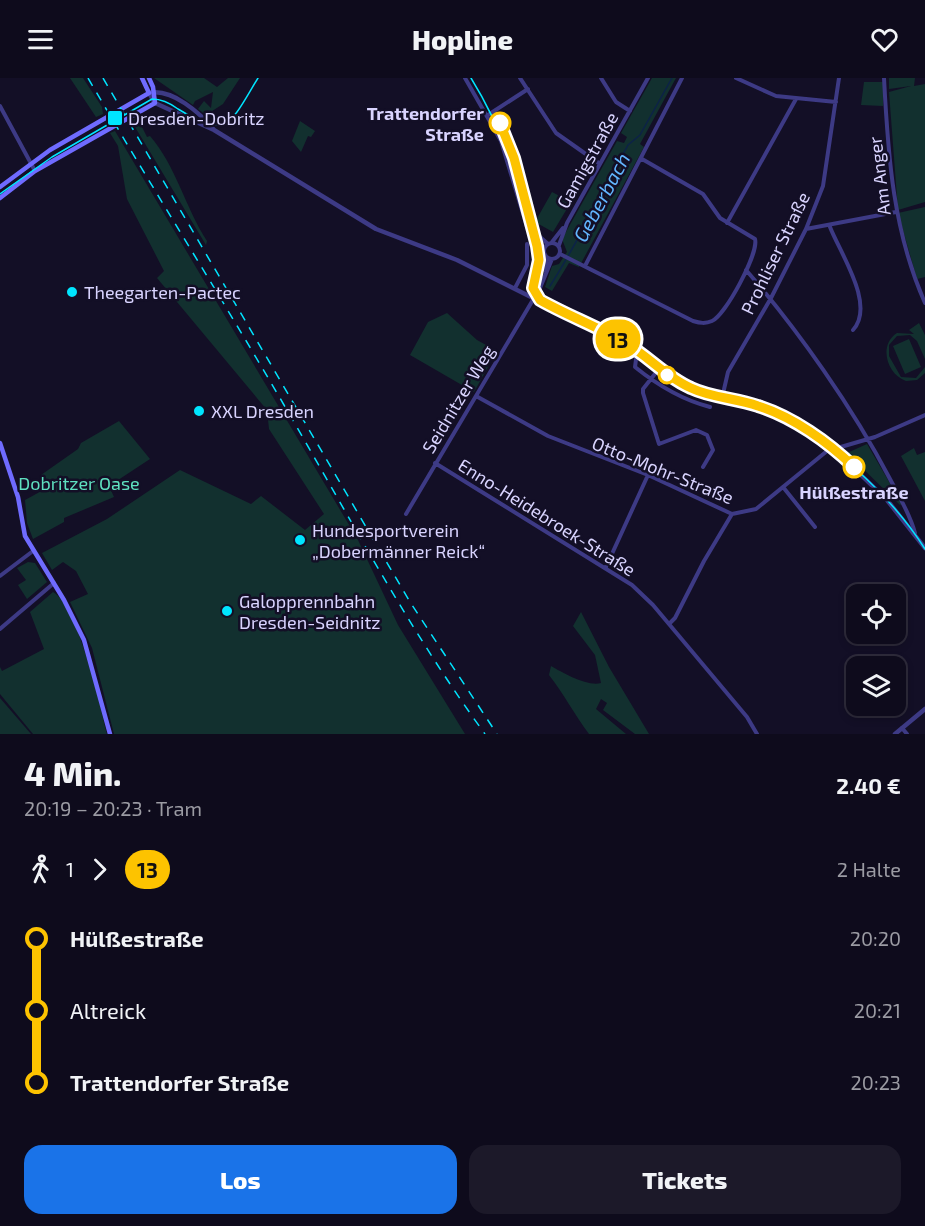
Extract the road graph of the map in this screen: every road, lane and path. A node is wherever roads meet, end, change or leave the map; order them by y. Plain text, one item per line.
1 (142, 78) edge
2 (149, 78) edge
3 (465, 78) edge
4 (520, 78) edge
5 (601, 78) edge
6 (648, 78) edge
7 (682, 78) edge
8 (736, 78) edge
9 (839, 78) edge
10 (884, 78) edge
11 (528, 89) junction
12 (152, 92) junction
13 (796, 99) junction
14 (836, 102) junction
15 (154, 103) junction
16 (0, 106) edge
17 (630, 111) junction
18 (488, 115) junction
19 (214, 130) junction
20 (642, 159) junction
21 (600, 164) junction
22 (33, 167) junction
23 (0, 187) edge
24 (0, 198) edge
25 (896, 212) junction
26 (567, 223) junction
27 (727, 223) junction
28 (526, 224) junction
29 (830, 226) junction
30 (806, 229) junction
31 (550, 243) junction
32 (527, 244) dead end
33 (559, 246) junction
34 (544, 248) junction
35 (560, 254) junction
36 (550, 258) junction
37 (585, 266) junction
38 (746, 269) junction
39 (515, 288) junction
40 (534, 298) junction
41 (771, 298) junction
42 (925, 303) edge
43 (853, 330) dead end
44 (638, 352) junction
45 (658, 370) junction
46 (650, 379) junction
47 (476, 396) junction
48 (722, 398) junction
49 (710, 407) dead end
50 (925, 415) edge
51 (869, 438) junction
52 (0, 443) edge
53 (832, 449) junction
54 (435, 463) junction
55 (703, 467) dead end
56 (648, 475) junction
57 (783, 487) junction
58 (907, 511) junction
59 (406, 514) dead end
60 (732, 514) junction
61 (902, 516) junction
62 (815, 527) dead end
63 (915, 533) junction
64 (925, 548) edge
65 (33, 551) junction
66 (606, 567) junction
67 (0, 576) edge
68 (54, 583) junction
69 (669, 624) junction
70 (0, 629) edge
71 (925, 709) edge
72 (902, 728) junction
73 (110, 734) edge
74 (757, 734) edge
75 (895, 734) edge
76 (907, 734) edge

1 - 12 main road
2 - 12 main road
3 - 18 street
4 - 11 street
5 - 17 street, Gamigstraße
6 - 17 street, Gamigstraße
7 - 20 street
8 - 13 street
9 - 14 street, Prohliser Straße
10 - 25 street, Am Anger
11 - 18 street
11 - 21 street
12 - 15 main road
12 - 19 street
12 - 22 main road
13 - 14 street
13 - 27 street
14 - 30 street, Prohliser Straße
15 - 19 street
15 - 22 main road
16 - 22 street
17 - 21 street, Gamigstraße
18 - 28 street
19 - 39 street
20 - 27 street
20 - 37 street
21 - 26 street, Gamigstraße
22 - 23 main road
22 - 24 main road
25 - 29 street
25 - 42 street, Am Anger
26 - 31 street, Gamigstraße
26 - 33 street, Gamigstraße
27 - 38 street
28 - 31 street
28 - 34 street
29 - 30 street
29 - 43 street
30 - 41 street, Prohliser Straße
31 - 33 street
31 - 34 street, Gamigstraße
32 - 39 street
33 - 35 street, Gamigstraße
34 - 36 street
35 - 36 street
35 - 37 street
36 - 40 street
37 - 38 street
38 - 41 street
39 - 40 street
40 - 44 street
40 - 47 street, Seidnitzer Weg
41 - 48 street, Prohliser Straße
41 - 51 street
44 - 45 street
44 - 46 street
45 - 46 street
45 - 48 street
46 - 49 street
46 - 55 street
47 - 54 street, Seidnitzer Weg
47 - 56 street, Otto-Mohr-Straße
48 - 53 street
50 - 51 street
51 - 53 street
51 - 58 street
52 - 65 main road
53 - 57 street, Otto-Mohr-Straße
53 - 61 street
54 - 59 street, Seidnitzer Weg
54 - 66 street, Enno-Heidebroek-Straße
56 - 60 street, Otto-Mohr-Straße
56 - 66 street
57 - 60 street, Otto-Mohr-Straße
57 - 62 street
58 - 61 street
58 - 63 street
60 - 69 street
61 - 63 street
63 - 64 street
65 - 67 street
65 - 68 main road
66 - 69 street, Enno-Heidebroek-Straße
68 - 70 street
68 - 73 main road
69 - 74 street, Enno-Heidebroek-Straße
71 - 72 street
72 - 75 street
72 - 76 street

